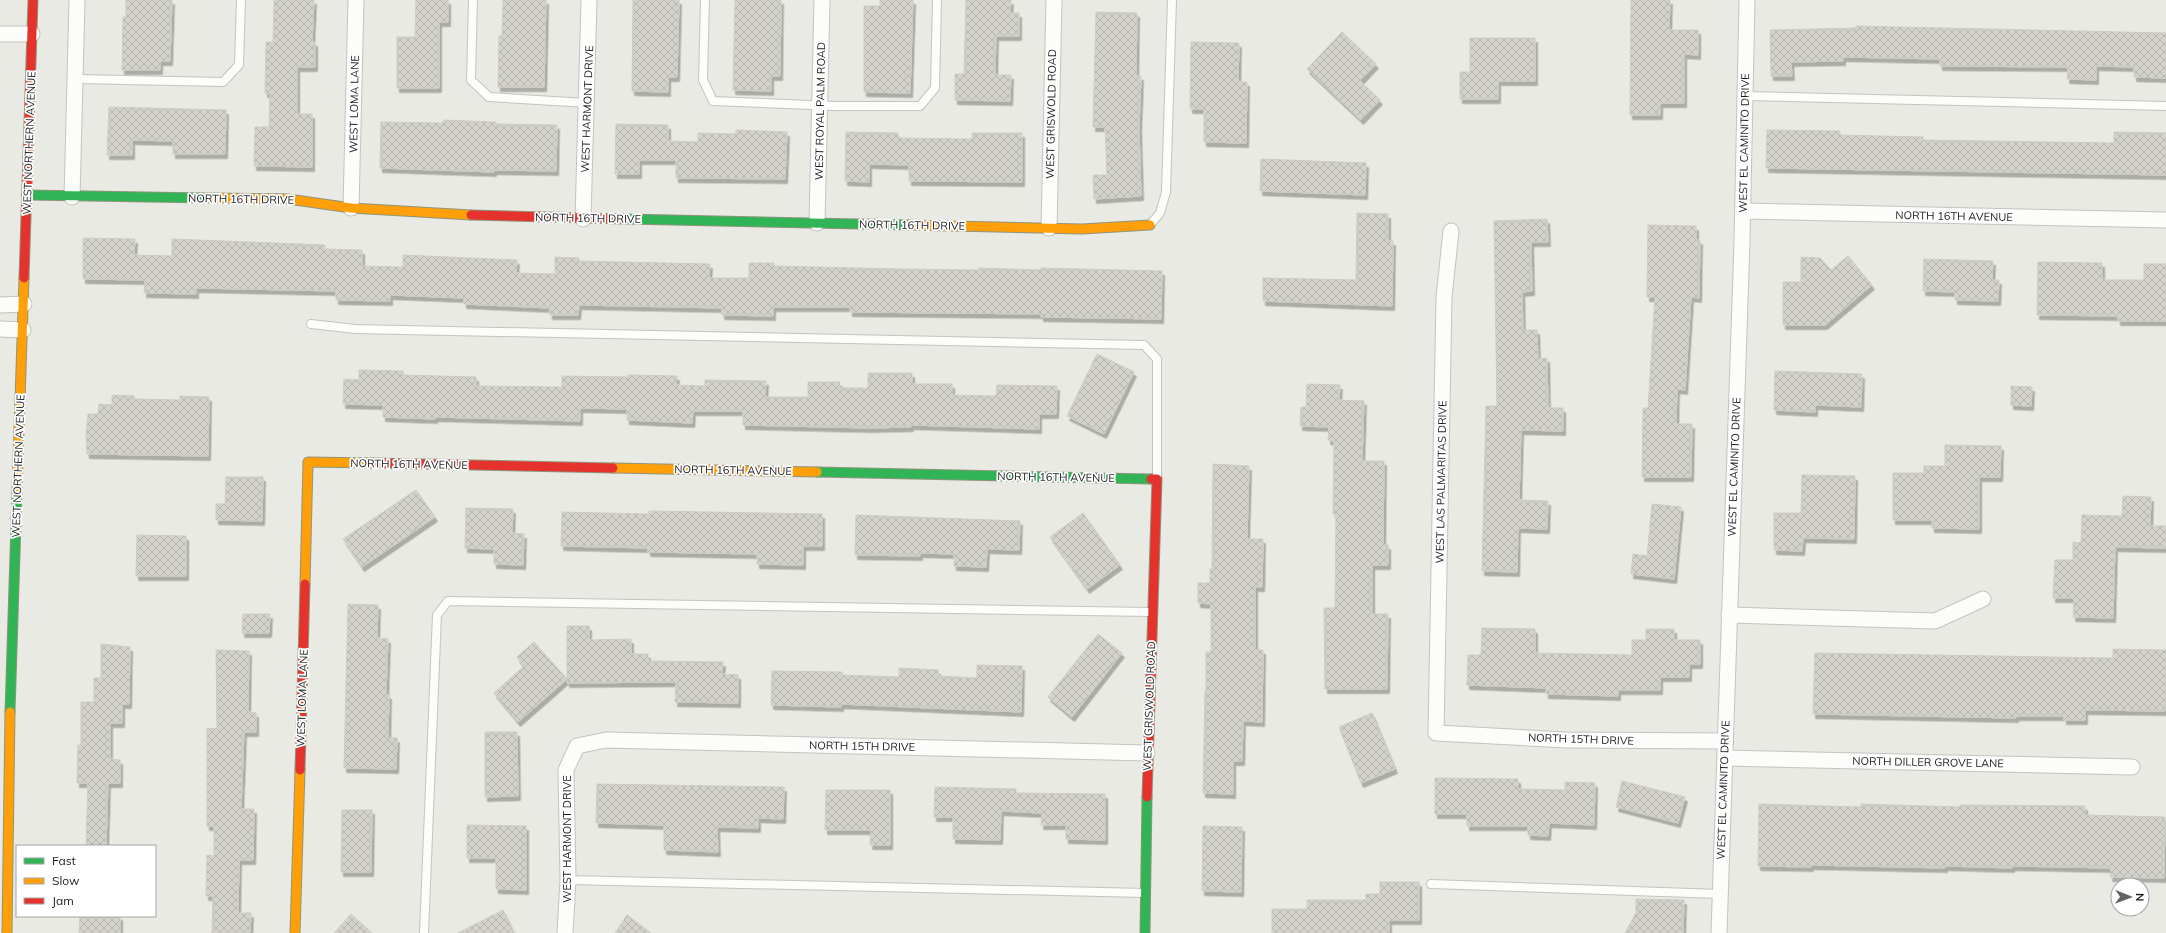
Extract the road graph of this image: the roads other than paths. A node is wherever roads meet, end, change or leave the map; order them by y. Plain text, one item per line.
1 (33, 0) edge
2 (77, 0) edge
3 (241, 0) edge
4 (356, 0) edge
5 (473, 0) edge
6 (590, 0) edge
7 (705, 0) edge
8 (822, 0) edge
9 (937, 0) edge
10 (1054, 0) edge
11 (1172, 0) edge
12 (1747, 0) edge
13 (0, 34) edge
14 (32, 34) junction
15 (75, 79) junction
16 (1745, 96) junction
17 (587, 103) junction
18 (820, 106) junction
19 (2166, 106) edge
20 (27, 195) junction
21 (72, 197) junction
22 (351, 208) junction
23 (1743, 211) junction
24 (583, 218) junction
25 (2166, 220) edge
26 (817, 223) junction
27 (1150, 224) joint
28 (1049, 228) junction
29 (1451, 231) dead end
30 (24, 304) junction
31 (0, 305) edge
32 (310, 324) dead end
33 (0, 329) edge
34 (23, 330) junction
35 (308, 462) joint
36 (1157, 479) junction
37 (1983, 599) dead end
38 (1152, 612) junction
39 (1729, 614) junction
40 (1436, 733) joint
41 (1725, 741) junction
42 (577, 746) joint
43 (1147, 753) junction
44 (1725, 758) junction
45 (2132, 767) dead end
46 (4, 864) edge
47 (568, 880) junction
48 (1431, 884) dead end
49 (1146, 893) junction
50 (1720, 894) junction
51 (7, 933) edge
52 (295, 933) edge
53 (424, 933) edge
54 (565, 933) edge
55 (1145, 933) edge
56 (1719, 933) edge

1 - 14 street, WEST NORTHERN AVENUE
2 - 15 street
3 - 15 lane
4 - 22 street, WEST LOMA LANE
5 - 17 lane
6 - 17 street, WEST HARMONT DRIVE
7 - 18 lane
8 - 18 street, WEST ROYAL PALM ROAD
9 - 18 lane
10 - 28 street, WEST GRISWOLD ROAD
11 - 27 lane
12 - 16 street, WEST EL CAMINITO DRIVE
13 - 14 street
14 - 20 street, WEST NORTHERN AVENUE
15 - 21 street
16 - 19 lane
16 - 23 street, WEST EL CAMINITO DRIVE
17 - 24 street, WEST HARMONT DRIVE
18 - 26 street, WEST ROYAL PALM ROAD
20 - 21 street, NORTH 16TH DRIVE
20 - 30 street, WEST NORTHERN AVENUE
21 - 22 street, NORTH 16TH DRIVE
22 - 24 street, NORTH 16TH DRIVE
23 - 25 street, NORTH 16TH AVENUE
23 - 39 street, WEST EL CAMINITO DRIVE
24 - 26 street, NORTH 16TH DRIVE
26 - 28 street, NORTH 16TH DRIVE
27 - 28 street, NORTH 16TH DRIVE
29 - 40 street, WEST LAS PALMARITAS DRIVE
30 - 31 street
30 - 34 street, WEST NORTHERN AVENUE
32 - 36 lane
33 - 34 street
34 - 46 street, WEST NORTHERN AVENUE
35 - 36 street, NORTH 16TH AVENUE
35 - 52 street, WEST LOMA LANE
36 - 38 street, WEST GRISWOLD ROAD
37 - 39 street
38 - 43 street, WEST GRISWOLD ROAD
38 - 53 lane
39 - 41 street, WEST EL CAMINITO DRIVE
40 - 41 street, NORTH 15TH DRIVE
41 - 44 street, WEST EL CAMINITO DRIVE
42 - 43 street, NORTH 15TH DRIVE
42 - 47 street, WEST HARMONT DRIVE
43 - 49 street, WEST GRISWOLD ROAD
44 - 45 street, NORTH DILLER GROVE LANE
44 - 50 street, WEST EL CAMINITO DRIVE
46 - 51 street, WEST NORTHERN AVENUE
47 - 49 lane
47 - 54 street, WEST HARMONT DRIVE
48 - 50 lane
49 - 55 street, WEST GRISWOLD ROAD
50 - 56 street, WEST EL CAMINITO DRIVE

